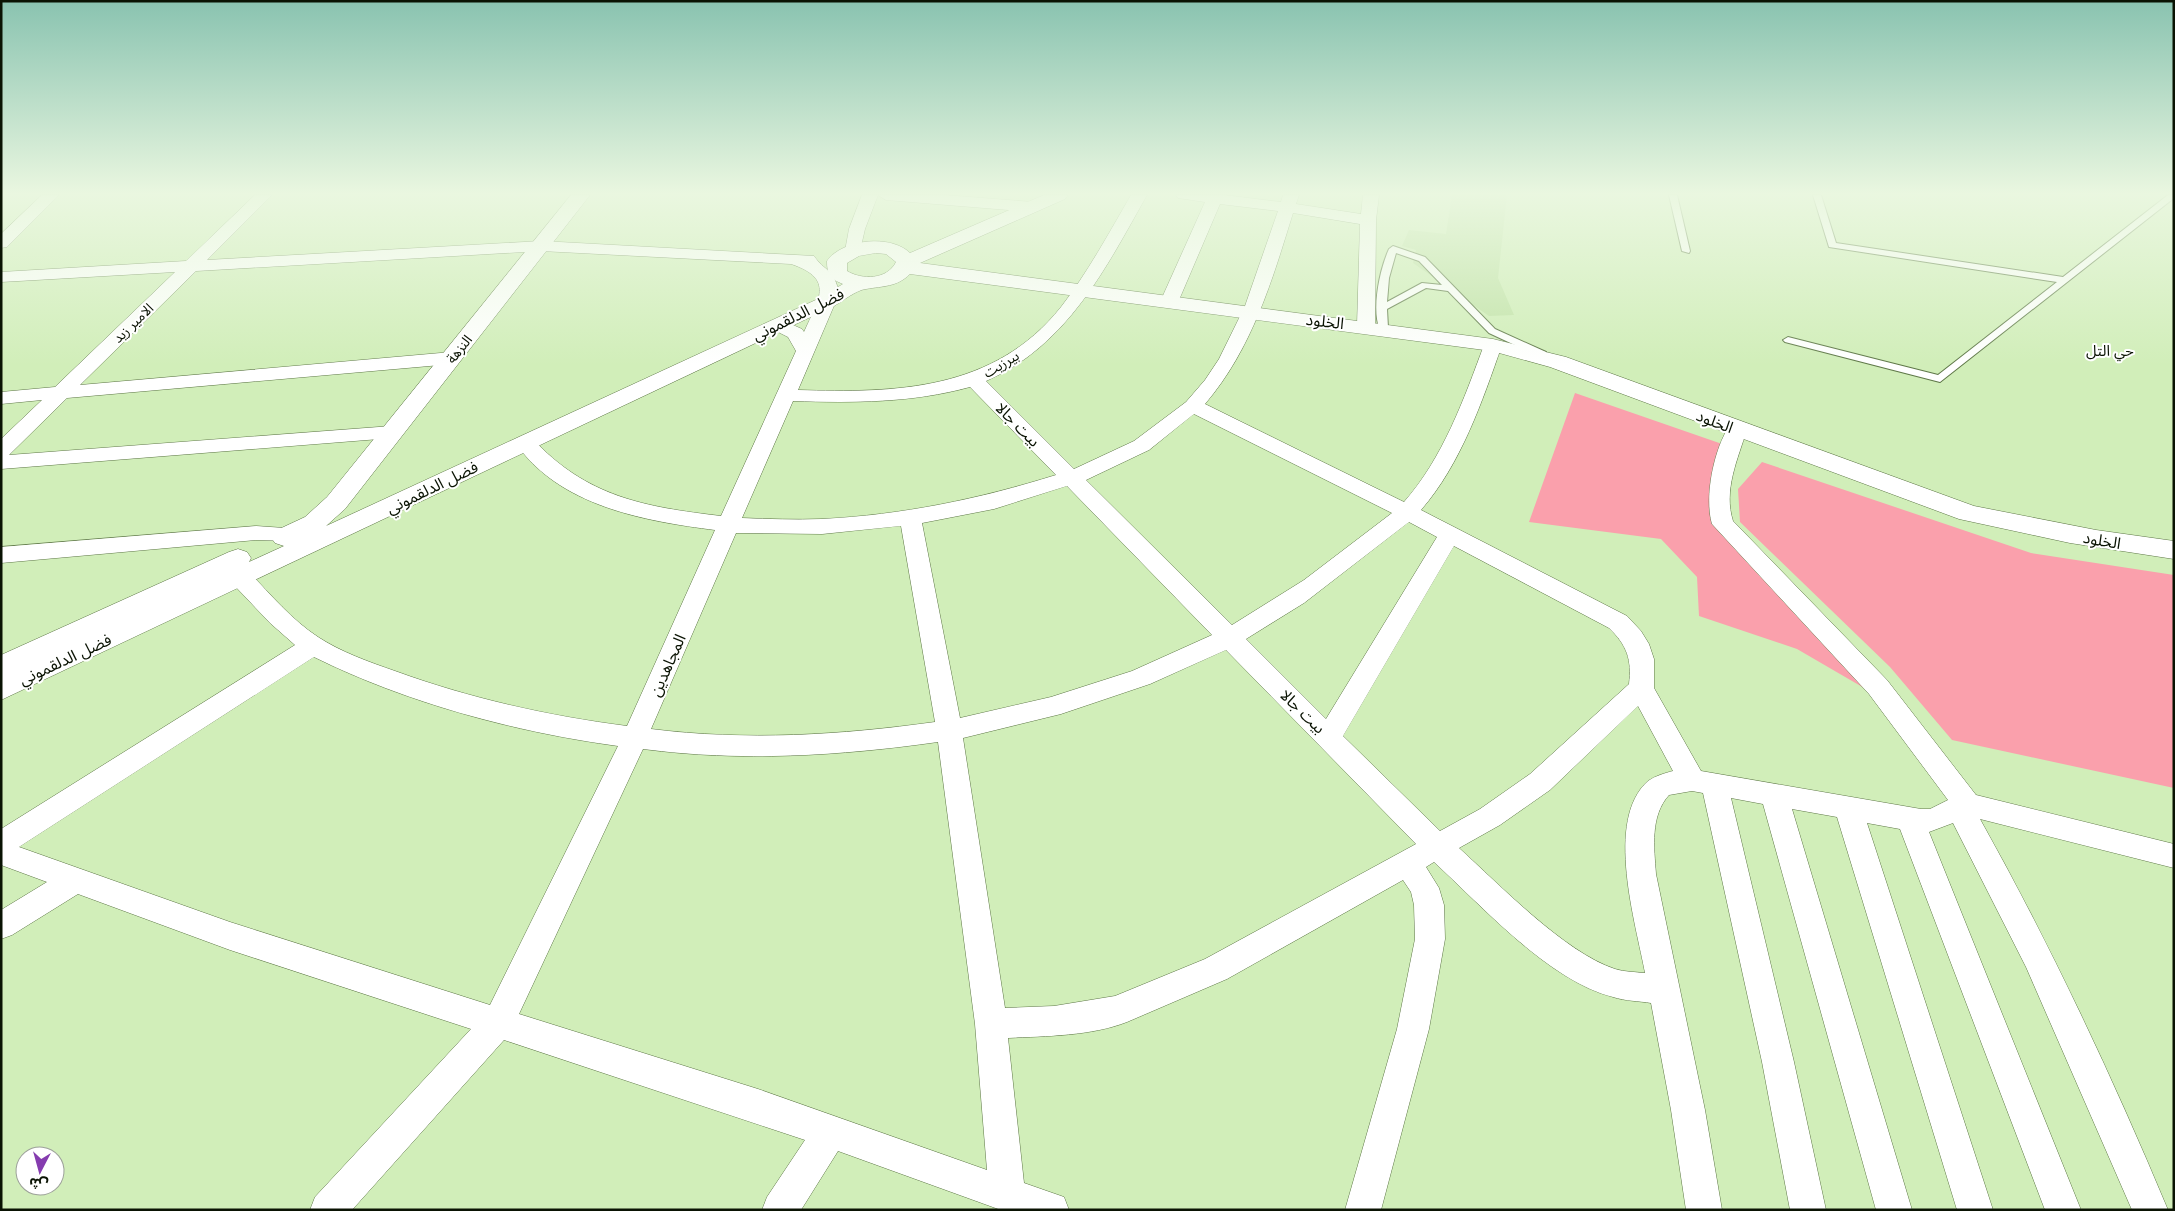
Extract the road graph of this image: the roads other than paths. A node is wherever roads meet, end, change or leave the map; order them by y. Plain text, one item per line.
1 (205, 252) edge
2 (434, 252) edge
3 (537, 252) edge
4 (647, 252) edge
5 (847, 252) edge
6 (859, 252) edge
7 (898, 252) edge
8 (933, 252) edge
9 (1105, 252) edge
10 (1191, 252) edge
11 (1273, 252) edge
12 (1371, 252) edge
13 (1392, 252) edge
14 (1398, 252) edge
15 (1870, 252) edge
16 (2101, 252) edge
17 (845, 256) junction
18 (792, 259) junction
19 (192, 264) junction
20 (905, 264) junction
21 (1, 277) edge
22 (2064, 280) junction
23 (861, 282) junction
24 (1083, 289) junction
25 (1453, 290) junction
26 (1170, 300) junction
27 (827, 302) junction
28 (1253, 312) junction
29 (1377, 321) junction
30 (778, 326) junction
31 (1493, 338) junction
32 (1788, 340) dead end
33 (804, 349) junction
34 (452, 358) junction
35 (974, 380) junction
36 (61, 393) junction
37 (784, 395) junction
38 (1, 398) edge
39 (1193, 406) junction
40 (1737, 430) junction
41 (392, 432) junction
42 (525, 442) junction
43 (1, 451) edge
44 (1, 462) edge
45 (1072, 478) junction
46 (336, 503) junction
47 (1407, 512) junction
48 (379, 513) junction
49 (910, 516) junction
50 (728, 525) junction
51 (291, 534) junction
52 (1450, 534) junction
53 (2174, 550) edge
54 (1, 555) edge
55 (241, 578) junction
56 (1228, 638) junction
57 (313, 646) junction
58 (1, 667) edge
59 (1641, 688) junction
60 (1, 689) edge
61 (949, 730) junction
62 (1329, 737) junction
63 (634, 739) junction
64 (1703, 782) junction
65 (1774, 795) junction
66 (1963, 807) junction
67 (1848, 810) junction
68 (1910, 819) junction
69 (1, 844) edge
70 (1436, 846) junction
71 (1, 854) edge
72 (2174, 856) edge
73 (1408, 864) junction
74 (74, 881) junction
75 (1, 926) edge
76 (1665, 991) junction
77 (498, 1023) junction
78 (991, 1024) junction
79 (830, 1133) junction
80 (1007, 1193) junction
81 (328, 1210) edge
82 (780, 1210) edge
83 (1051, 1210) edge
84 (1363, 1210) edge
85 (1704, 1210) edge
86 (1808, 1210) edge
87 (1894, 1210) edge
88 (1975, 1210) edge
89 (2063, 1210) edge
90 (2150, 1210) edge

1 - 19 street, الامير زيد
2 - 19 street
3 - 34 main road, النزهة
4 - 18 street
5 - 17 street
6 - 17 main road
7 - 20 main road
8 - 20 main road
9 - 24 street, بيرزيت
10 - 26 street
11 - 28 street
12 - 29 street
13 - 29 lane
14 - 25 lane
15 - 22 lane
16 - 22 lane
17 - 18 street
17 - 23 main road
18 - 27 street
19 - 21 street
19 - 36 street, الامير زيد
20 - 23 main road
20 - 24 main road, الخلود
22 - 32 lane
23 - 27 main road, فضل الدلقموني
24 - 26 main road, الخلود
24 - 35 street, بيرزيت
25 - 29 lane
25 - 31 lane
26 - 28 main road, الخلود
27 - 30 main road, فضل الدلقموني
27 - 33 street, المجاهدين
28 - 29 main road, الخلود
28 - 39 street
29 - 31 main road, الخلود
30 - 33 street
30 - 42 main road, فضل الدلقموني
31 - 40 main road, الخلود
31 - 47 street
33 - 37 street, المجاهدين
34 - 36 street
34 - 41 main road, النزهة
35 - 37 street, بيرزيت
35 - 45 street, بيت جالا
36 - 38 street
36 - 43 street, الامير زيد
37 - 50 street, المجاهدين
39 - 45 street
39 - 47 street
40 - 53 main road, الخلود
40 - 66 street
41 - 44 street
41 - 46 main road, النزهة
42 - 48 main road, فضل الدلقموني
42 - 50 street
45 - 49 street
45 - 56 street, بيت جالا
46 - 48 main road
46 - 51 main road, النزهة
47 - 52 street
47 - 56 street
48 - 55 main road, فضل الدلقموني
49 - 50 street
49 - 61 street
50 - 63 street, المجاهدين
51 - 54 street
51 - 58 main road, النزهة
52 - 59 street
52 - 62 street
55 - 57 street
55 - 60 main road, فضل الدلقموني
56 - 61 street
56 - 62 street, بيت جالا
57 - 63 street
57 - 69 street
59 - 64 street
59 - 70 street
61 - 63 street
61 - 78 street
62 - 70 street, بيت جالا
63 - 77 street, المجاهدين
64 - 65 street
64 - 76 street
64 - 86 street
65 - 67 street
65 - 87 street
66 - 68 street
66 - 72 street
66 - 90 street
67 - 68 street
67 - 88 street
68 - 89 street
70 - 73 street
70 - 76 street, بيت جالا
71 - 74 street
73 - 78 street
73 - 84 street
74 - 75 street
74 - 77 street
76 - 85 street
77 - 79 street
77 - 81 street, المجاهدين
78 - 80 street
79 - 80 street
79 - 82 street
80 - 83 street

